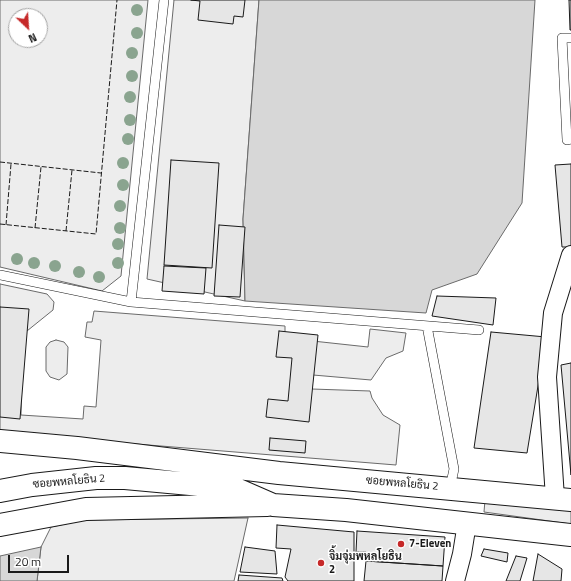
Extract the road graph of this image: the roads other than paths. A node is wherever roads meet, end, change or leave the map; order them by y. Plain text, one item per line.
1 (164, 0) edge
2 (571, 38) edge
3 (571, 139) edge
4 (571, 255) edge
5 (0, 275) edge
6 (132, 302) junction
7 (427, 326) junction
8 (479, 330) dead end
9 (0, 441) edge
10 (279, 473) junction
11 (234, 488) junction
12 (460, 489) junction
13 (0, 491) edge
14 (563, 499) edge
15 (273, 505) junction
16 (467, 523) junction
17 (0, 525) edge
18 (571, 535) edge
19 (454, 581) edge

1 - 6 lane
2 - 3 lane
4 - 14 street
5 - 6 lane
6 - 7 lane
7 - 8 lane
7 - 12 lane
9 - 10 street
10 - 11 street, ซอยพหลโยธิน 2
10 - 12 street, ซอยพหลโยธิน 2
11 - 13 street, ซอยพหลโยธิน 2
11 - 15 street, ซอยพหลโยธิน 2
12 - 14 street, ซอยพหลโยธิน 2
12 - 16 street
15 - 16 street, ซอยพหลโยธิน 2
15 - 17 street
16 - 18 street, ซอยพหลโยธิน 2
16 - 19 street

